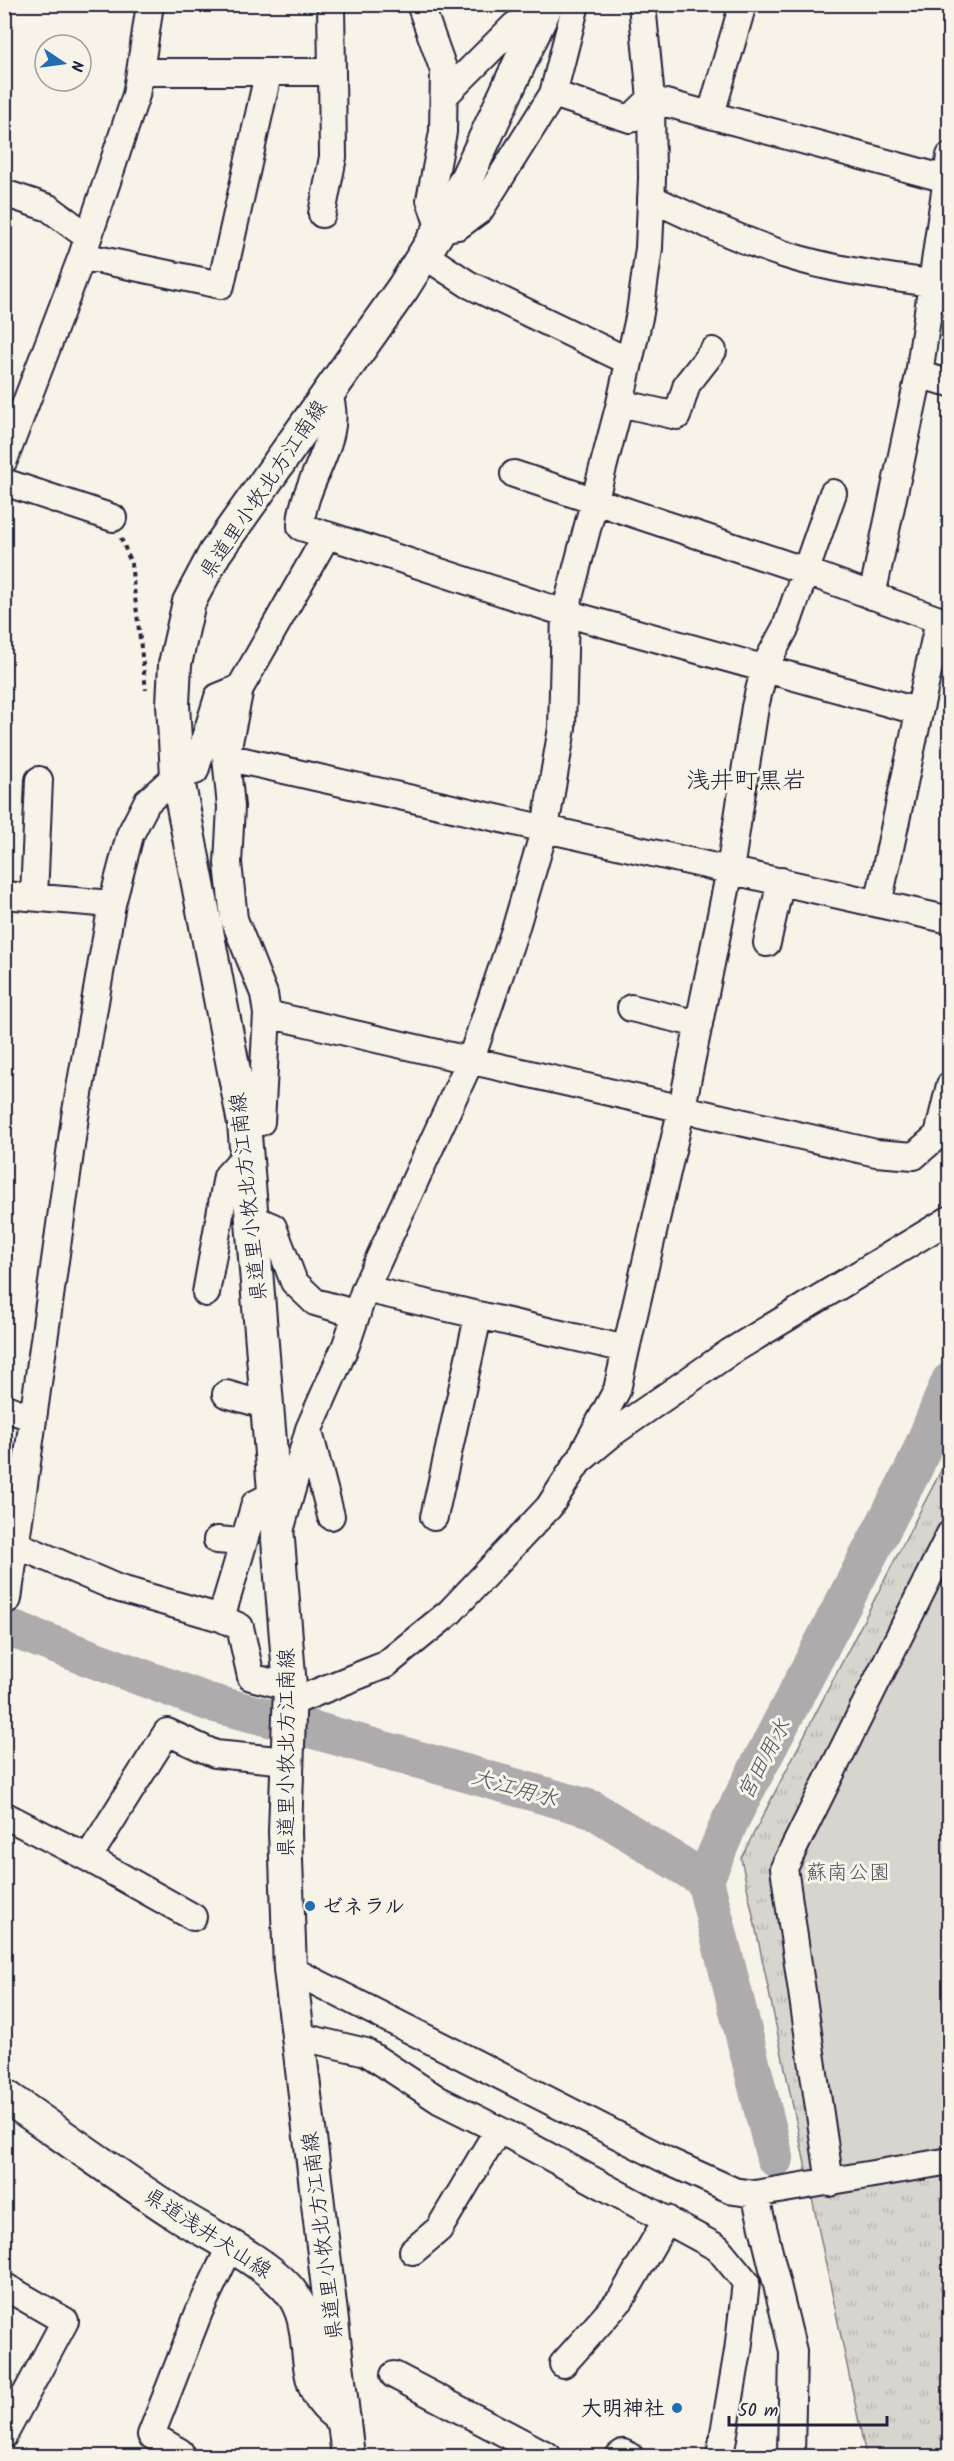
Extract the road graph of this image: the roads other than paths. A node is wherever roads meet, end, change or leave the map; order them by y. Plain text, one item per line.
1 (150, 4) edge
2 (331, 4) edge
3 (420, 4) edge
4 (576, 4) edge
5 (642, 4) edge
6 (743, 4) edge
7 (543, 14) edge
8 (140, 72) junction
9 (332, 72) junction
10 (268, 74) junction
11 (446, 94) junction
12 (553, 94) junction
13 (651, 99) junction
14 (711, 114) junction
15 (948, 172) edge
16 (4, 193) edge
17 (651, 198) junction
18 (322, 214) dead end
19 (432, 242) junction
20 (85, 247) junction
21 (930, 283) junction
22 (713, 351) dead end
23 (628, 361) junction
24 (918, 375) junction
25 (950, 383) edge
26 (328, 393) junction
27 (620, 403) junction
28 (4, 460) edge
29 (514, 474) dead end
30 (4, 482) edge
31 (833, 493) dead end
32 (596, 502) junction
33 (113, 518) road end
34 (327, 535) junction
35 (804, 571) junction
36 (873, 596) junction
37 (565, 613) junction
38 (944, 622) edge
39 (765, 666) junction
40 (240, 688) junction
41 (917, 711) junction
42 (226, 757) junction
43 (177, 775) junction
44 (39, 780) dead end
45 (545, 828) junction
46 (730, 870) junction
47 (781, 881) junction
48 (4, 895) edge
49 (34, 897) junction
50 (112, 904) junction
51 (878, 904) junction
52 (950, 920) edge
53 (767, 943) dead end
54 (631, 1008) dead end
55 (267, 1014) junction
56 (699, 1024) junction
57 (471, 1059) junction
58 (950, 1085) edge
59 (682, 1107) junction
60 (244, 1124) junction
61 (247, 1154) junction
62 (252, 1218) junction
63 (950, 1219) edge
64 (365, 1289) junction
65 (206, 1293) dead end
66 (357, 1314) junction
67 (478, 1317) junction
68 (626, 1349) junction
69 (226, 1394) dead end
70 (268, 1406) junction
71 (4, 1407) edge
72 (32, 1418) junction
73 (309, 1429) junction
74 (578, 1462) junction
75 (275, 1494) junction
76 (331, 1516) dead end
77 (434, 1517) dead end
78 (950, 1534) edge
79 (279, 1537) junction
80 (216, 1540) dead end
81 (242, 1542) junction
82 (15, 1544) junction
83 (8, 1599) dead end
84 (221, 1618) junction
85 (290, 1695) junction
86 (288, 1761) junction
87 (4, 1815) edge
88 (88, 1857) junction
89 (193, 1917) dead end
90 (290, 1969) junction
91 (298, 2036) junction
92 (4, 2095) edge
93 (498, 2130) junction
94 (950, 2161) edge
95 (830, 2183) junction
96 (755, 2194) junction
97 (667, 2219) junction
98 (230, 2247) junction
99 (413, 2251) dead end
100 (4, 2286) edge
101 (563, 2364) dead end
102 (394, 2375) dead end
103 (344, 2419) junction
104 (4, 2435) edge
105 (178, 2457) edge
106 (348, 2457) edge
107 (548, 2457) edge
108 (619, 2457) edge
109 (630, 2457) edge
110 (720, 2457) edge
111 (790, 2457) edge

1 - 8 street
2 - 9 street
3 - 11 street
4 - 12 street
5 - 13 street
6 - 14 street
7 - 11 street
7 - 19 main road, 県道里小牧北方江南線
8 - 10 street
8 - 20 street
9 - 10 street
9 - 18 street
10 - 20 street
11 - 19 street
12 - 13 street
12 - 19 street
13 - 14 street
13 - 17 street
14 - 15 street
15 - 21 street
16 - 20 street
17 - 21 street
17 - 23 street
19 - 23 street
19 - 26 main road, 県道里小牧北方江南線
20 - 28 street
21 - 24 street
22 - 27 street
23 - 27 street
24 - 25 street
24 - 36 street
26 - 34 street
26 - 43 main road, 県道里小牧北方江南線
27 - 32 street
29 - 32 street
30 - 33 street
31 - 35 street
32 - 35 street
32 - 37 street
34 - 37 street
34 - 40 street
35 - 36 street
35 - 39 street
36 - 38 street
37 - 39 street
37 - 45 street
38 - 41 street
39 - 41 street
39 - 46 street
40 - 42 street
40 - 43 street
41 - 51 street
42 - 45 street
42 - 55 street
43 - 50 street
43 - 60 main road, 県道里小牧北方江南線
44 - 49 street
45 - 46 street
45 - 57 street
46 - 47 street
46 - 56 street
47 - 51 street
47 - 53 street
48 - 49 street
49 - 50 street
50 - 72 street
51 - 52 street
54 - 56 street
55 - 57 street
55 - 60 street
56 - 59 street
57 - 59 street
57 - 64 street
58 - 59 street
59 - 68 street
60 - 61 main road, 県道里小牧北方江南線
61 - 62 main road, 県道里小牧北方江南線
61 - 65 street
62 - 66 street
62 - 70 main road, 県道里小牧北方江南線
63 - 74 street
64 - 66 street
64 - 67 street
66 - 73 street
67 - 68 street
67 - 77 street
68 - 74 street
69 - 70 street
70 - 75 main road, 県道里小牧北方江南線
71 - 72 street
72 - 82 street
73 - 76 street
73 - 79 street
74 - 85 street
75 - 79 main road, 県道里小牧北方江南線
75 - 81 street
78 - 95 street
79 - 85 main road, 県道里小牧北方江南線
80 - 81 street
81 - 84 street
82 - 83 street
82 - 84 street
84 - 85 street
85 - 86 main road, 県道里小牧北方江南線
86 - 88 street
86 - 90 main road, 県道里小牧北方江南線
87 - 88 street
88 - 89 street
90 - 91 main road, 県道里小牧北方江南線
90 - 96 street
91 - 93 street
91 - 103 main road, 県道里小牧北方江南線
92 - 98 main road, 県道浅井犬山線
93 - 97 street
93 - 99 street
94 - 95 street
95 - 96 street
96 - 111 street
97 - 101 street
97 - 110 street
98 - 103 main road, 県道浅井犬山線
98 - 105 street
100 - 104 street
102 - 107 street
103 - 106 main road, 県道里小牧北方江南線
108 - 109 street

